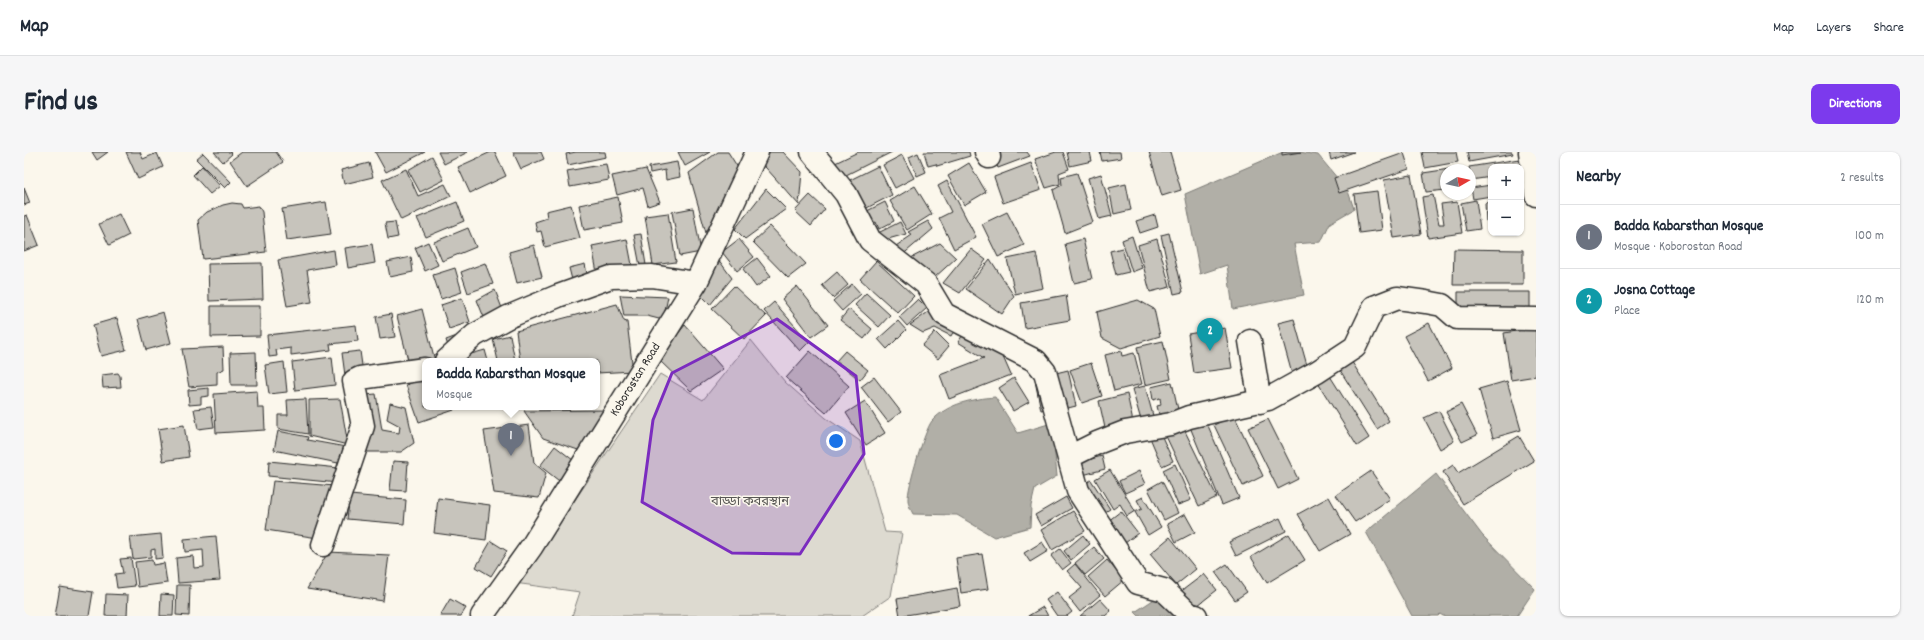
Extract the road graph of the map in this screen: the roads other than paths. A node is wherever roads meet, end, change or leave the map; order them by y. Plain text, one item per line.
1 (757, 152) edge
2 (812, 152) edge
3 (1530, 152) edge
4 (1536, 195) edge
5 (696, 283) junction
6 (1536, 319) edge
7 (1250, 341) dead end
8 (449, 358) edge
9 (422, 369) edge
10 (1260, 402) junction
11 (1069, 457) junction
12 (323, 545) dead end
13 (482, 616) edge
14 (1196, 616) edge

1 - 5 street, Koborostan Road
2 - 11 street
3 - 4 street
5 - 8 street
5 - 13 street, Koborostan Road
6 - 10 street
7 - 10 street
9 - 12 street
10 - 11 street
11 - 14 street

